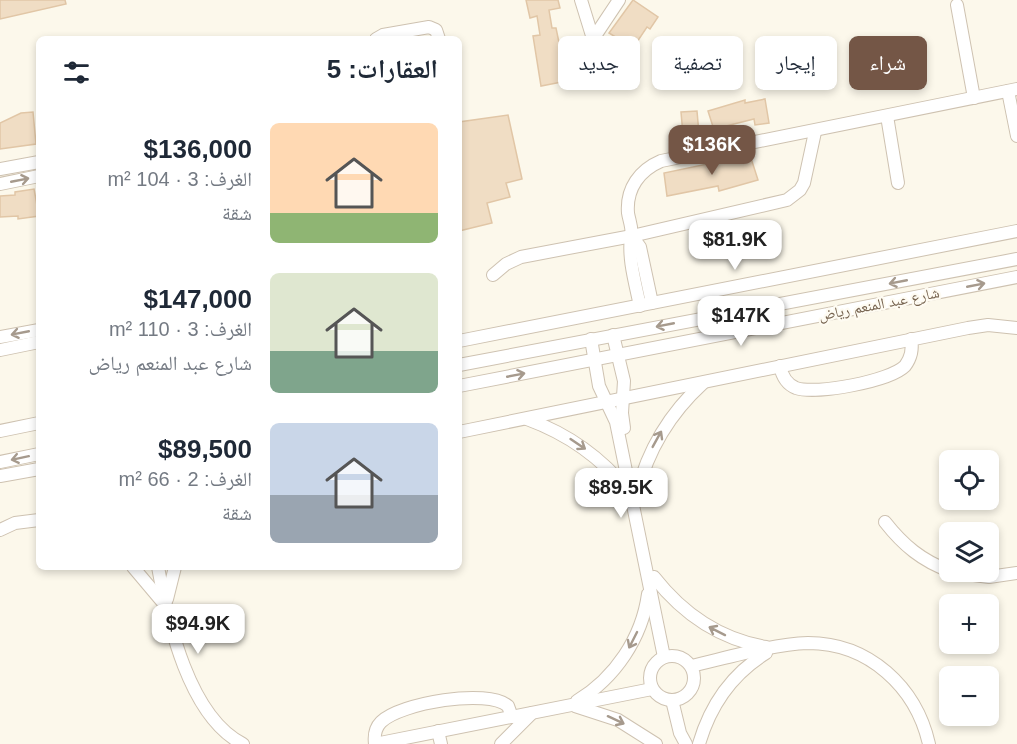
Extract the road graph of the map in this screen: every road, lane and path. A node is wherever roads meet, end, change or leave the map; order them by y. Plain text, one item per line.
1 (580, 0) edge
2 (619, 0) edge
3 (957, 5) dead end
4 (381, 36) edge
5 (438, 36) edge
6 (592, 36) edge
7 (595, 36) edge
8 (1013, 90) edge
9 (975, 98) junction
10 (887, 116) junction
11 (816, 132) junction
12 (1017, 136) edge
13 (36, 163) edge
14 (0, 170) edge
15 (36, 177) edge
16 (898, 183) dead end
17 (0, 184) edge
18 (1017, 231) edge
19 (632, 236) junction
20 (1017, 259) edge
21 (493, 276) dead end
22 (1017, 277) edge
23 (646, 305) junction
24 (1017, 328) edge
25 (36, 331) edge
26 (613, 335) junction
27 (0, 337) edge
28 (591, 339) junction
29 (911, 339) junction
30 (462, 340) edge
31 (36, 343) edge
32 (0, 350) edge
33 (618, 356) junction
34 (594, 360) junction
35 (462, 364) edge
36 (780, 366) junction
37 (705, 382) junction
38 (462, 385) edge
39 (623, 399) junction
40 (607, 402) junction
41 (526, 418) junction
42 (36, 424) edge
43 (0, 431) edge
44 (462, 431) edge
45 (36, 455) edge
46 (0, 462) edge
47 (36, 470) edge
48 (0, 476) edge
49 (634, 494) junction
50 (36, 520) edge
51 (885, 522) dead end
52 (0, 531) edge
53 (939, 565) edge
54 (135, 570) edge
55 (159, 570) edge
56 (174, 570) edge
57 (1017, 573) edge
58 (999, 576) edge
59 (652, 581) junction
60 (165, 606) junction
61 (773, 649) junction
62 (667, 656) junction
63 (691, 666) junction
64 (652, 689) junction
65 (676, 699) junction
66 (571, 705) junction
67 (532, 712) junction
68 (512, 717) junction
69 (441, 735) edge
70 (243, 744) edge
71 (375, 744) edge
72 (447, 744) edge
73 (501, 744) edge
74 (656, 744) edge
75 (686, 744) edge
76 (699, 744) edge
77 (929, 744) edge

1 - 6 street
2 - 7 street
3 - 9 street
4 - 5 street
8 - 9 street
8 - 12 street
9 - 10 street
10 - 11 street
10 - 16 street
11 - 19 street
11 - 19 street
13 - 14 street
17 -> 15 street
18 - 23 street
19 - 21 street
19 - 23 street
20 -> 26 street, شارع عبد المنعم رياض
33 -> 22 street, شارع عبد المنعم رياض
23 - 30 street
24 - 29 street
25 -> 27 street
26 - 28 street, شارع عبد المنعم رياض
26 - 33 street
28 - 34 street
28 - 35 street, شارع عبد المنعم رياض
29 - 36 street
29 - 36 street
31 - 32 street
33 - 34 street, شارع عبد المنعم رياض
33 - 39 street
38 -> 34 street, شارع عبد المنعم رياض
34 - 40 street
36 - 37 street
37 - 39 street
49 -> 37 street
39 - 40 street
39 - 49 street
40 - 41 street
40 - 49 street
41 - 44 street
41 -> 49 street
42 - 43 street
45 -> 46 street
47 - 48 street
49 - 59 street
50 - 52 street
51 - 53 street
54 - 60 street
55 - 60 street
56 - 60 street
57 - 58 street
61 -> 59 street
59 - 62 street
59 -> 66 street
60 - 70 street
61 - 63 street
61 - 76 street
61 - 77 street
62 - 63 street
62 - 64 street
63 - 65 street
64 - 65 street
64 - 66 street
65 - 75 street
66 - 67 street
66 -> 74 street
67 - 68 street
67 - 73 street
68 - 69 street
68 - 71 street
69 - 71 street
69 - 72 street

